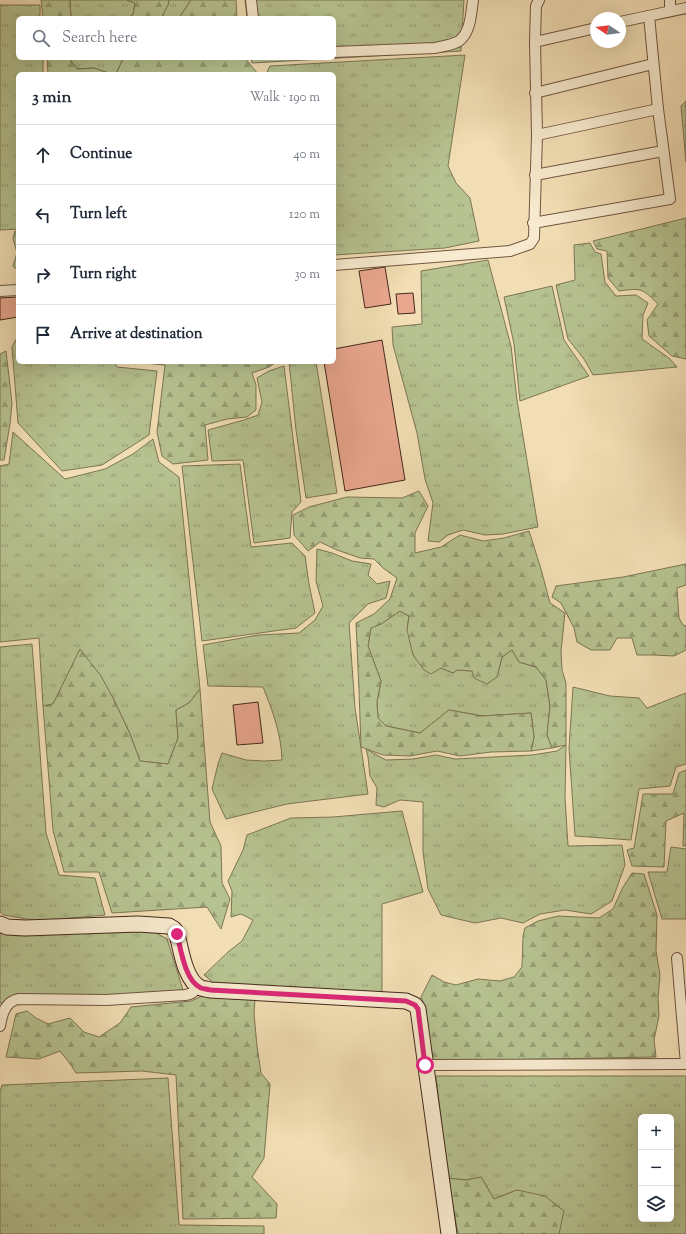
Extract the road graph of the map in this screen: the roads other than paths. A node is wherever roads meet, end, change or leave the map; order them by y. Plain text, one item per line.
1 (251, 0) edge
2 (473, 0) edge
3 (539, 0) edge
4 (670, 0) edge
5 (686, 8) edge
6 (670, 12) junction
7 (253, 16) edge
8 (649, 16) junction
9 (626, 21) edge
10 (590, 29) edge
11 (535, 42) junction
12 (336, 52) edge
13 (653, 64) junction
14 (535, 93) junction
15 (658, 109) junction
16 (537, 135) junction
17 (663, 151) junction
18 (535, 175) junction
19 (533, 223) junction
20 (336, 265) edge
21 (16, 290) edge
22 (0, 292) edge
23 (0, 924) edge
24 (677, 958) dead end
25 (197, 985) junction
26 (0, 1026) edge
27 (686, 1064) edge
28 (425, 1065) junction
29 (449, 1234) edge

1 - 7 street
2 - 12 street
3 - 11 street
4 - 6 street
5 - 6 street
6 - 8 street
8 - 9 street
8 - 13 street
10 - 11 street
11 - 14 street
13 - 14 street
13 - 15 street
14 - 16 street
15 - 16 street
15 - 17 street
16 - 18 street
17 - 18 street
17 - 19 street
18 - 19 street
19 - 20 street
21 - 22 street
23 - 25 street
24 - 27 street
25 - 26 street
25 - 28 street
27 - 28 street
28 - 29 street

